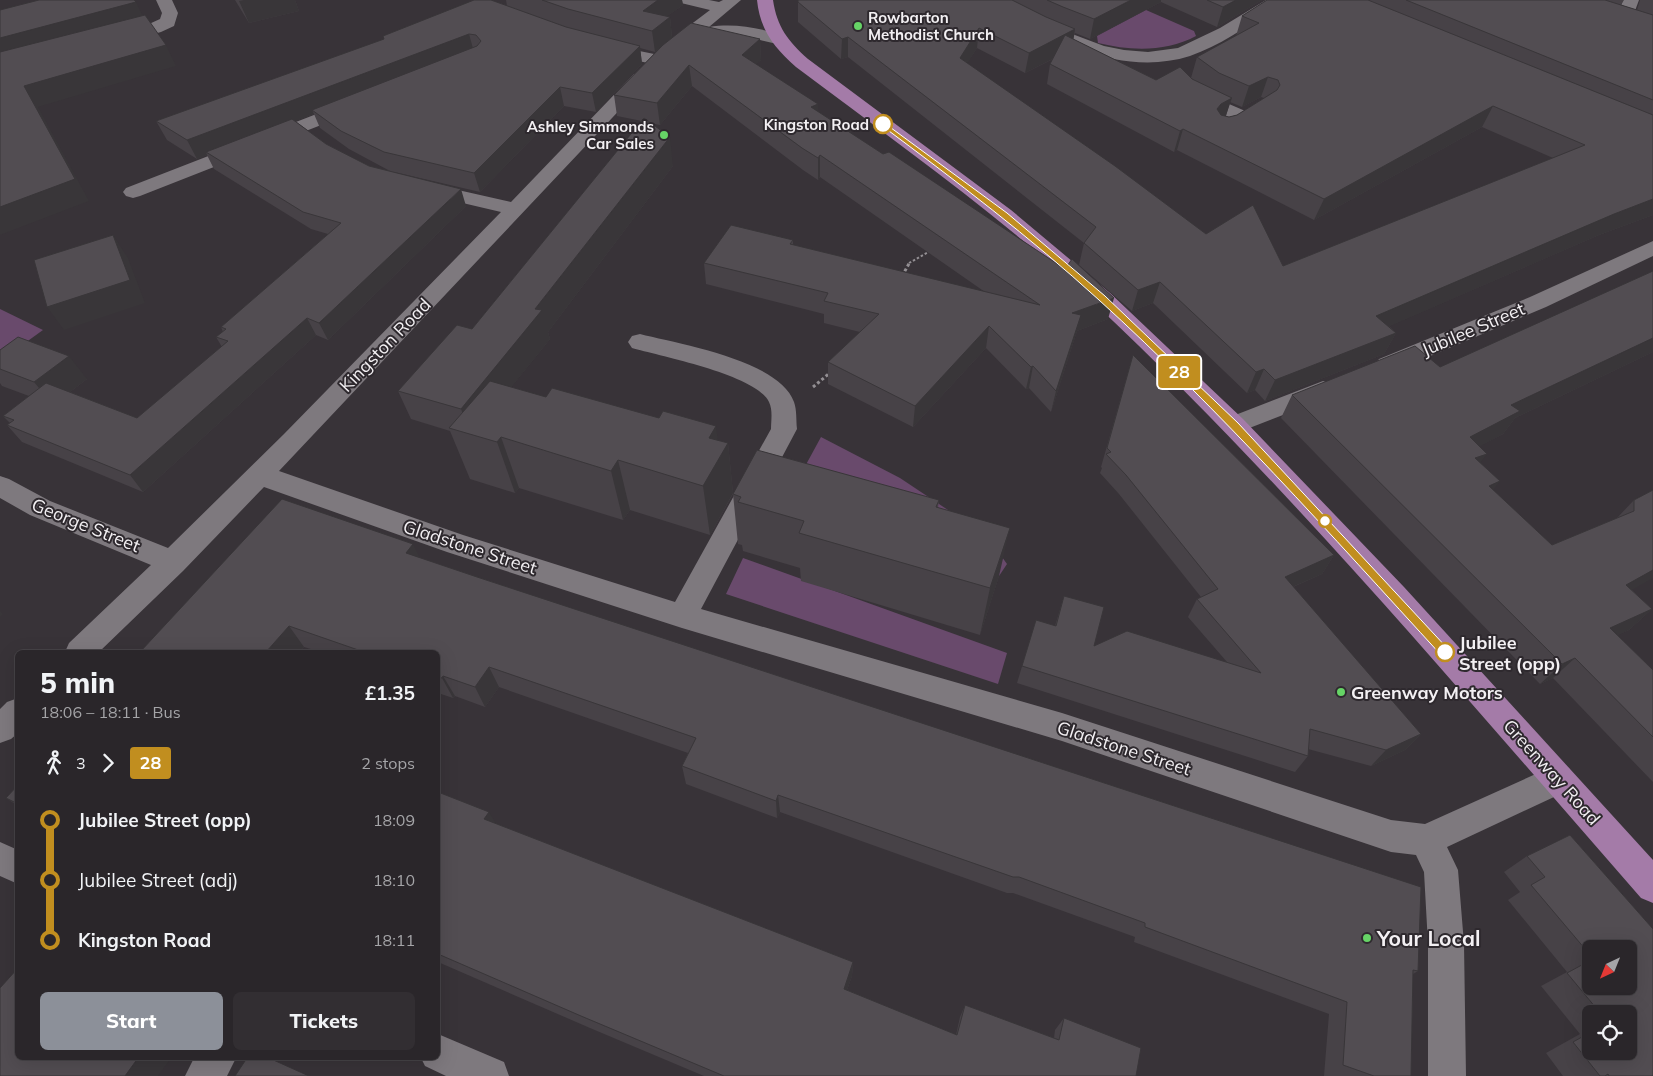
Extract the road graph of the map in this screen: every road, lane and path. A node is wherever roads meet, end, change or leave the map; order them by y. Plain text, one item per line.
1 (164, 0) edge
2 (687, 0) edge
3 (765, 0) edge
4 (986, 0) edge
5 (1277, 0) edge
6 (1631, 0) edge
7 (728, 4) edge
8 (1606, 17) edge
9 (687, 35) junction
10 (777, 39) junction
11 (101, 43) edge
12 (588, 43) edge
13 (658, 60) junction
14 (1174, 70) junction
15 (365, 101) edge
16 (1222, 130) edge
17 (407, 184) edge
18 (133, 192) dead end
19 (515, 210) junction
20 (1653, 248) edge
21 (933, 250) edge
22 (901, 278) edge
23 (640, 342) dead end
24 (832, 371) edge
25 (1370, 372) edge
26 (1343, 382) edge
27 (782, 405) junction
28 (1234, 425) junction
29 (260, 475) junction
30 (0, 486) edge
31 (173, 563) junction
32 (682, 616) junction
33 (82, 650) edge
34 (15, 715) edge
35 (0, 729) edge
36 (1558, 779) junction
37 (1426, 840) junction
38 (0, 859) edge
39 (15, 866) edge
40 (1653, 886) edge
41 (440, 1054) edge
42 (216, 1060) edge
43 (204, 1076) edge
44 (490, 1076) edge
45 (1447, 1076) edge

1 - 11 street
2 - 7 street
3 - 10 main road, Greenway Road
4 - 14 street
5 - 14 street
6 - 8 street
7 - 9 street, Kingston Road
9 - 10 street
9 - 13 street, Kingston Road
10 - 28 main road, Greenway Road
12 - 13 street
13 - 19 street, Kingston Road
14 - 16 street
15 - 18 street
17 - 19 street
19 - 29 street, Kingston Road
20 - 25 street, Jubilee Street
21 - 22 path
23 - 27 street
24 - 27 path
26 - 28 street
27 - 32 street
28 - 36 main road, Greenway Road
29 - 31 street, Kingston Road
29 - 32 street, Gladstone Street
30 - 31 street, George Street
31 - 33 street, Kingston Road
32 - 37 street, Gladstone Street
34 - 35 street
36 - 37 street
36 - 40 main road, Greenway Road
37 - 45 street
38 - 39 street
41 - 44 street
42 - 43 street

